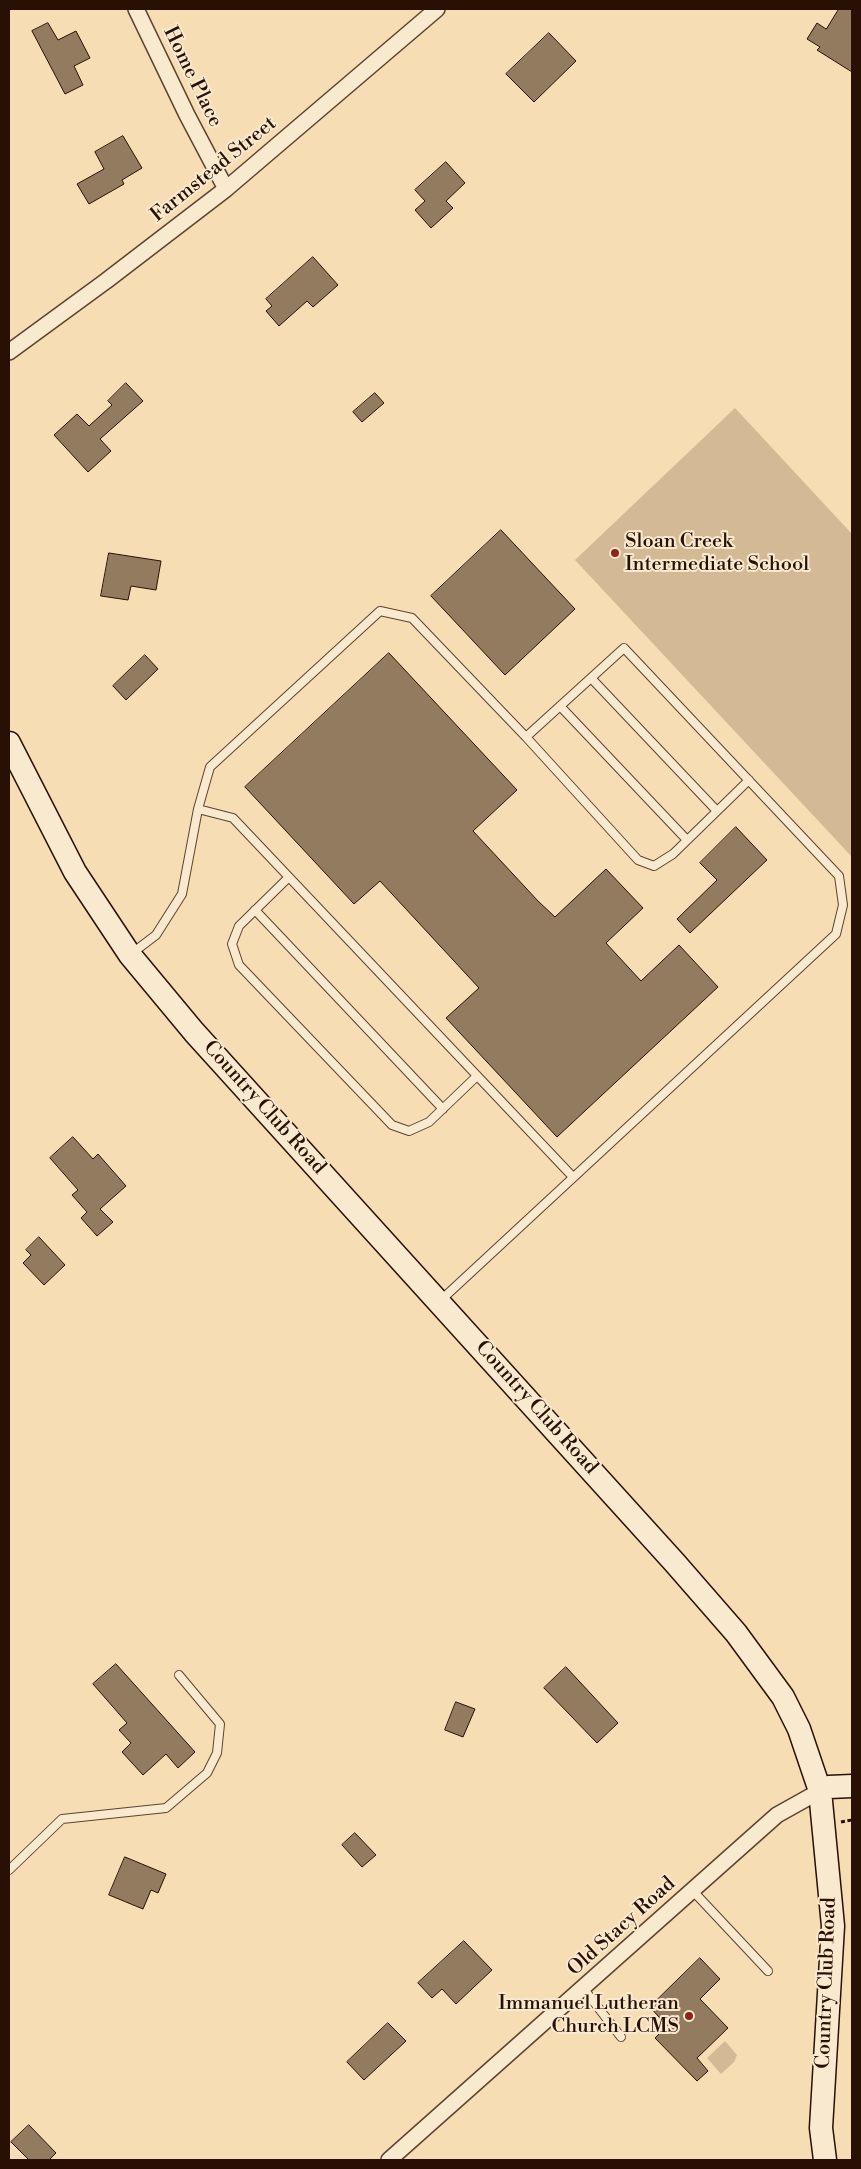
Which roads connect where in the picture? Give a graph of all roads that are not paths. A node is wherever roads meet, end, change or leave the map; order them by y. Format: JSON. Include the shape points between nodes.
{"nodes":[{"id":1,"x":136,"y":9,"type":"edge"},
{"id":2,"x":437,"y":9,"type":"edge"},
{"id":3,"x":226,"y":189,"type":"junction"},
{"id":4,"x":9,"y":352,"type":"edge"},
{"id":5,"x":591,"y":678,"type":"junction"},
{"id":6,"x":560,"y":706,"type":"junction"},
{"id":7,"x":526,"y":737,"type":"junction"},
{"id":8,"x":9,"y":743,"type":"edge"},
{"id":9,"x":749,"y":780,"type":"junction"},
{"id":10,"x":198,"y":809,"type":"junction"},
{"id":11,"x":718,"y":811,"type":"junction"},
{"id":12,"x":687,"y":840,"type":"junction"},
{"id":13,"x":289,"y":878,"type":"junction"},
{"id":14,"x":255,"y":910,"type":"junction"},
{"id":15,"x":130,"y":956,"type":"junction"},
{"id":16,"x":477,"y":1076,"type":"junction"},
{"id":17,"x":442,"y":1109,"type":"junction"},
{"id":18,"x":573,"y":1178,"type":"junction"},
{"id":19,"x":440,"y":1301,"type":"junction"},
{"id":20,"x":179,"y":1675,"type":"dead end"},
{"id":21,"x":852,"y":1786,"type":"edge"},
{"id":22,"x":820,"y":1791,"type":"junction"},
{"id":23,"x":9,"y":1870,"type":"edge"},
{"id":24,"x":692,"y":1890,"type":"junction"},
{"id":25,"x":768,"y":1971,"type":"dead end"},
{"id":26,"x":583,"y":1988,"type":"junction"},
{"id":27,"x":621,"y":2037,"type":"dead end"},
{"id":28,"x":388,"y":2160,"type":"edge"},
{"id":29,"x":825,"y":2160,"type":"edge"}],
"edges":[{"from":1,"to":3,"type":"street","name":"Home Place"},
{"from":2,"to":3,"type":"street","name":"Farmstead Street"},
{"from":3,"to":4,"type":"street","name":"Farmstead Street"},
{"from":5,"to":6,"type":"lane"},
{"from":5,"to":9,"type":"lane","via":[[624,648]]},
{"from":5,"to":11,"type":"lane"},
{"from":6,"to":7,"type":"lane"},
{"from":6,"to":12,"type":"lane"},
{"from":7,"to":10,"type":"lane","via":[[412,618],[380,611],[210,767]]},
{"from":7,"to":12,"type":"lane","via":[[638,860],[654,866]]},
{"from":8,"to":15,"type":"main road","name":"Country Club Road","via":[[75,872]]},
{"from":9,"to":11,"type":"lane"},
{"from":9,"to":18,"type":"lane","via":[[839,876],[843,905],[836,934]]},
{"from":10,"to":13,"type":"lane","via":[[232,818]]},
{"from":10,"to":15,"type":"lane","via":[[182,894],[156,935]]},
{"from":11,"to":12,"type":"lane"},
{"from":13,"to":14,"type":"lane"},
{"from":13,"to":16,"type":"lane"},
{"from":14,"to":17,"type":"lane"},
{"from":14,"to":17,"type":"lane","via":[[238,926],[232,944],[239,965],[392,1125],[409,1131],[429,1122]]},
{"from":15,"to":19,"type":"main road","name":"Country Club Road","via":[[201,1039]]},
{"from":16,"to":17,"type":"lane"},
{"from":16,"to":18,"type":"lane"},
{"from":18,"to":19,"type":"lane"},
{"from":19,"to":22,"type":"main road","name":"Country Club Road","via":[[736,1633],[783,1697],[799,1729]]},
{"from":20,"to":23,"type":"lane","via":[[220,1724],[218,1753],[207,1773],[166,1808],[62,1819]]},
{"from":21,"to":22,"type":"main road","via":[[829,1787]]},
{"from":22,"to":24,"type":"street","name":"Old Stacy Road","via":[[776,1815]]},
{"from":22,"to":29,"type":"main road","name":"Country Club Road","via":[[833,1926],[821,2128]]},
{"from":24,"to":25,"type":"lane"},
{"from":24,"to":26,"type":"street","name":"Old Stacy Road"},
{"from":26,"to":27,"type":"lane"},
{"from":26,"to":28,"type":"street","name":"Old Stacy Road"}]}
